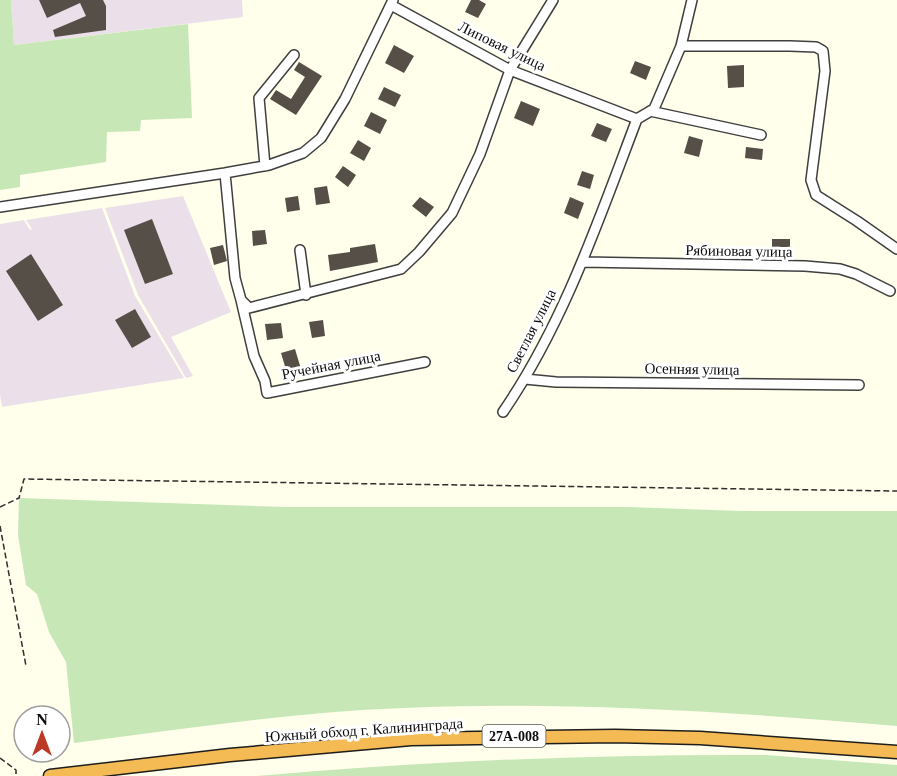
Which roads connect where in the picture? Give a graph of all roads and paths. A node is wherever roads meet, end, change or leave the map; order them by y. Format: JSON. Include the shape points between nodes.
{"nodes":[{"id":1,"x":553,"y":0,"type":"edge"},
{"id":2,"x":692,"y":0,"type":"edge"},
{"id":3,"x":392,"y":2,"type":"edge"},
{"id":4,"x":681,"y":46,"type":"junction"},
{"id":5,"x":294,"y":55,"type":"dead end"},
{"id":6,"x":510,"y":70,"type":"junction"},
{"id":7,"x":650,"y":111,"type":"junction"},
{"id":8,"x":637,"y":119,"type":"junction"},
{"id":9,"x":761,"y":135,"type":"dead end"},
{"id":10,"x":265,"y":166,"type":"junction"},
{"id":11,"x":225,"y":173,"type":"junction"},
{"id":12,"x":0,"y":207,"type":"edge"},
{"id":13,"x":897,"y":249,"type":"edge"},
{"id":14,"x":300,"y":250,"type":"dead end"},
{"id":15,"x":583,"y":262,"type":"junction"},
{"id":16,"x":890,"y":291,"type":"dead end"},
{"id":17,"x":306,"y":295,"type":"junction"},
{"id":18,"x":241,"y":300,"type":"junction"},
{"id":19,"x":425,"y":362,"type":"dead end"},
{"id":20,"x":525,"y":379,"type":"junction"},
{"id":21,"x":858,"y":385,"type":"dead end"},
{"id":22,"x":502,"y":412,"type":"dead end"},
{"id":23,"x":897,"y":491,"type":"edge"},
{"id":24,"x":0,"y":507,"type":"edge"},
{"id":25,"x":0,"y":526,"type":"edge"},
{"id":26,"x":26,"y":666,"type":"dead end"},
{"id":27,"x":897,"y":752,"type":"edge"},
{"id":28,"x":0,"y":758,"type":"edge"},
{"id":29,"x":16,"y":776,"type":"edge"},
{"id":30,"x":50,"y":776,"type":"edge"}],
"edges":[{"from":1,"to":6,"type":"street"},
{"from":2,"to":4,"type":"street"},
{"from":3,"to":6,"type":"street","name":"Липовая улица"},
{"from":3,"to":10,"type":"street","via":[[345,99],[321,138],[303,153]]},
{"from":4,"to":7,"type":"street"},
{"from":4,"to":13,"type":"street","via":[[790,46],[823,51],[825,71],[811,180],[816,195]]},
{"from":5,"to":10,"type":"street","via":[[259,98]]},
{"from":6,"to":8,"type":"street","name":"Липовая улица"},
{"from":6,"to":17,"type":"street","via":[[480,154],[452,213],[419,252],[401,269]]},
{"from":7,"to":8,"type":"street"},
{"from":7,"to":9,"type":"street"},
{"from":8,"to":15,"type":"street","name":"Светлая улица"},
{"from":10,"to":11,"type":"street"},
{"from":11,"to":12,"type":"street"},
{"from":11,"to":18,"type":"street","via":[[234,278]]},
{"from":14,"to":17,"type":"street"},
{"from":15,"to":16,"type":"street","name":"Рябиновая улица","via":[[840,269]]},
{"from":15,"to":20,"type":"street","name":"Светлая улица"},
{"from":17,"to":18,"type":"street","via":[[249,308]]},
{"from":18,"to":19,"type":"street","name":"Ручейная улица","via":[[267,393]]},
{"from":20,"to":21,"type":"street","name":"Осенняя улица"},
{"from":20,"to":22,"type":"street","name":"Светлая улица"},
{"from":23,"to":24,"type":"path","via":[[24,479],[19,498]]},
{"from":25,"to":26,"type":"path"},
{"from":27,"to":30,"type":"highway","name":"Южный обход г. Калининграда","number":"27А-008","via":[[657,737],[411,739]]},
{"from":28,"to":29,"type":"path","via":[[16,770]]}]}
